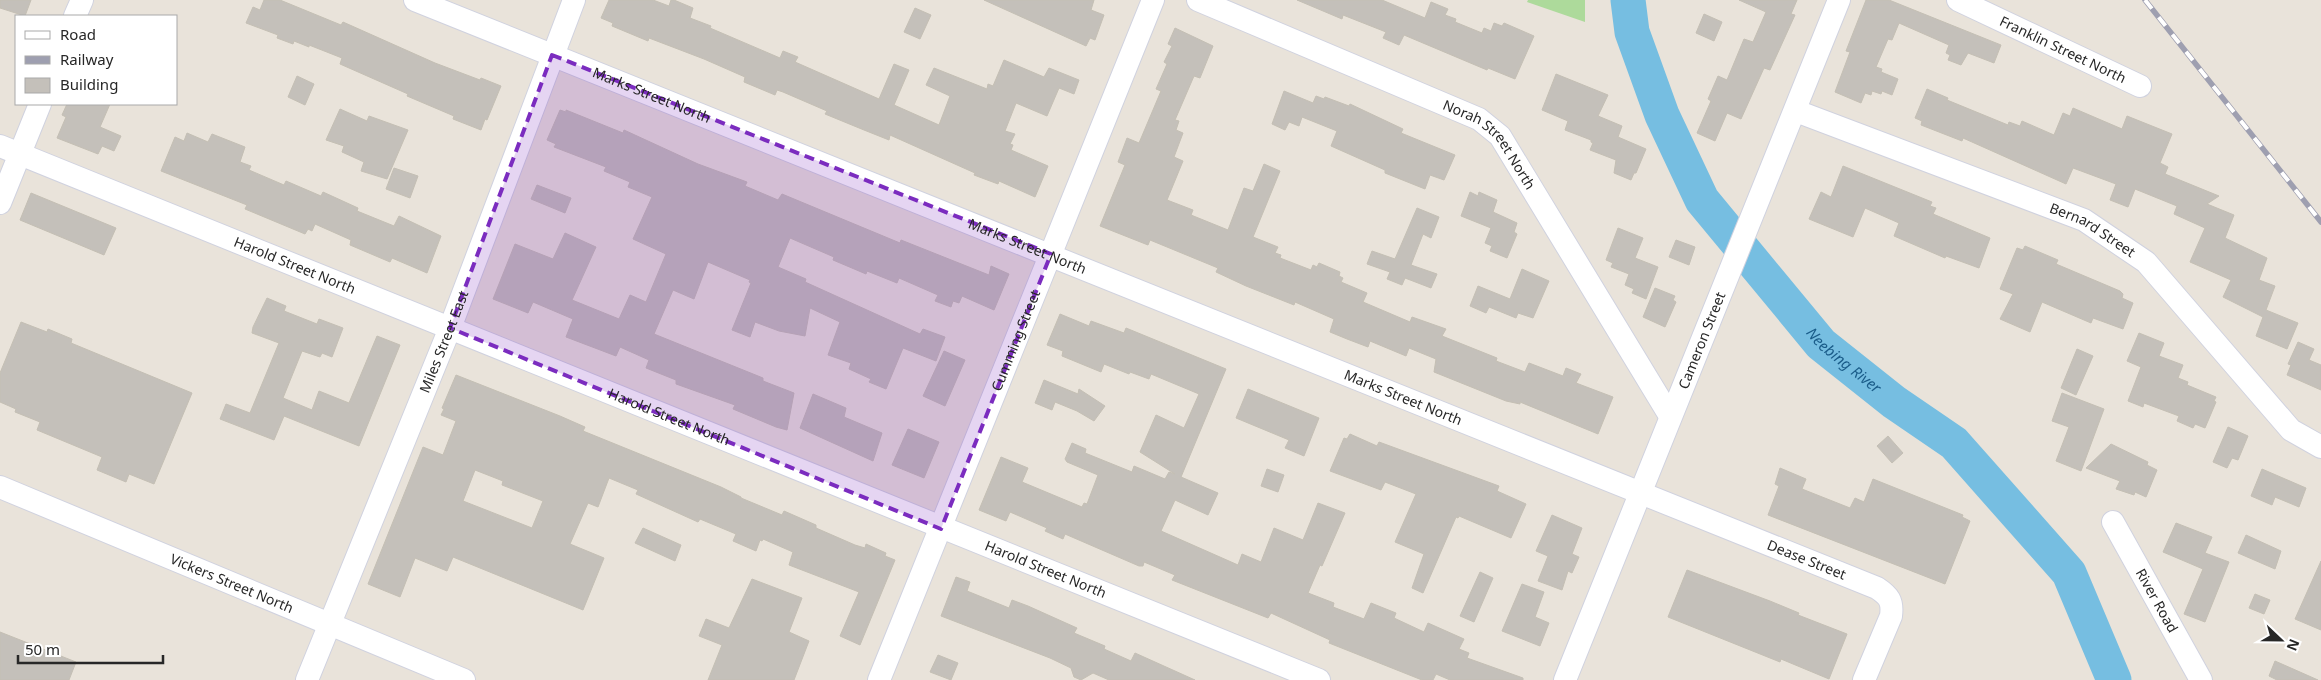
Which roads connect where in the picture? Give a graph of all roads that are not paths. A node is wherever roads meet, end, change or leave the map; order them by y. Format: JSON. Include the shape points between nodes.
{"nodes":[{"id":1,"x":82,"y":0,"type":"edge"},
{"id":2,"x":415,"y":0,"type":"edge"},
{"id":3,"x":574,"y":0,"type":"edge"},
{"id":4,"x":1154,"y":0,"type":"edge"},
{"id":5,"x":1198,"y":0,"type":"edge"},
{"id":6,"x":1839,"y":0,"type":"edge"},
{"id":7,"x":1958,"y":0,"type":"edge"},
{"id":8,"x":75,"y":15,"type":"edge"},
{"id":9,"x":552,"y":55,"type":"junction"},
{"id":10,"x":2140,"y":86,"type":"dead end"},
{"id":11,"x":39,"y":105,"type":"edge"},
{"id":12,"x":1796,"y":111,"type":"junction"},
{"id":13,"x":10,"y":150,"type":"edge"},
{"id":14,"x":0,"y":203,"type":"edge"},
{"id":15,"x":1051,"y":254,"type":"junction"},
{"id":16,"x":450,"y":328,"type":"junction"},
{"id":17,"x":1670,"y":416,"type":"junction"},
{"id":18,"x":2321,"y":447,"type":"edge"},
{"id":19,"x":0,"y":487,"type":"edge"},
{"id":20,"x":1640,"y":492,"type":"junction"},
{"id":21,"x":2113,"y":522,"type":"dead end"},
{"id":22,"x":941,"y":529,"type":"junction"},
{"id":23,"x":330,"y":624,"type":"junction"},
{"id":24,"x":307,"y":680,"type":"edge"},
{"id":25,"x":464,"y":680,"type":"edge"},
{"id":26,"x":879,"y":680,"type":"edge"},
{"id":27,"x":1319,"y":680,"type":"edge"},
{"id":28,"x":1565,"y":680,"type":"edge"},
{"id":29,"x":1864,"y":680,"type":"edge"},
{"id":30,"x":2201,"y":680,"type":"edge"}],
"edges":[{"from":1,"to":8,"type":"street"},
{"from":2,"to":9,"type":"street","name":"Marks Street North"},
{"from":3,"to":9,"type":"street","name":"Miles Street East"},
{"from":4,"to":15,"type":"street","name":"Cumming Street"},
{"from":5,"to":17,"type":"street","name":"Norah Street North","via":[[1479,119],[1500,136]]},
{"from":6,"to":12,"type":"street","name":"Cameron Street"},
{"from":7,"to":10,"type":"street","name":"Franklin Street North"},
{"from":9,"to":15,"type":"street","name":"Marks Street North"},
{"from":9,"to":16,"type":"street","name":"Miles Street East"},
{"from":11,"to":13,"type":"street"},
{"from":12,"to":17,"type":"street","name":"Cameron Street"},
{"from":12,"to":18,"type":"street","name":"Bernard Street","via":[[2084,220],[2106,234],[2146,262],[2292,430]]},
{"from":13,"to":14,"type":"street"},
{"from":13,"to":16,"type":"street","name":"Harold Street North"},
{"from":15,"to":20,"type":"street","name":"Marks Street North"},
{"from":15,"to":22,"type":"street","name":"Cumming Street"},
{"from":16,"to":22,"type":"street","name":"Harold Street North"},
{"from":16,"to":23,"type":"street","name":"Miles Street East"},
{"from":17,"to":20,"type":"street","name":"Cameron Street"},
{"from":19,"to":23,"type":"street","name":"Vickers Street North"},
{"from":20,"to":28,"type":"street","name":"Cameron Street"},
{"from":20,"to":29,"type":"street","name":"Dease Street","via":[[1877,588],[1889,596],[1891,616]]},
{"from":21,"to":30,"type":"street","name":"River Road"},
{"from":22,"to":26,"type":"street","name":"Cumming Street"},
{"from":22,"to":27,"type":"street","name":"Harold Street North"},
{"from":23,"to":24,"type":"street","name":"Miles Street East"},
{"from":23,"to":25,"type":"street","name":"Vickers Street North"}]}
